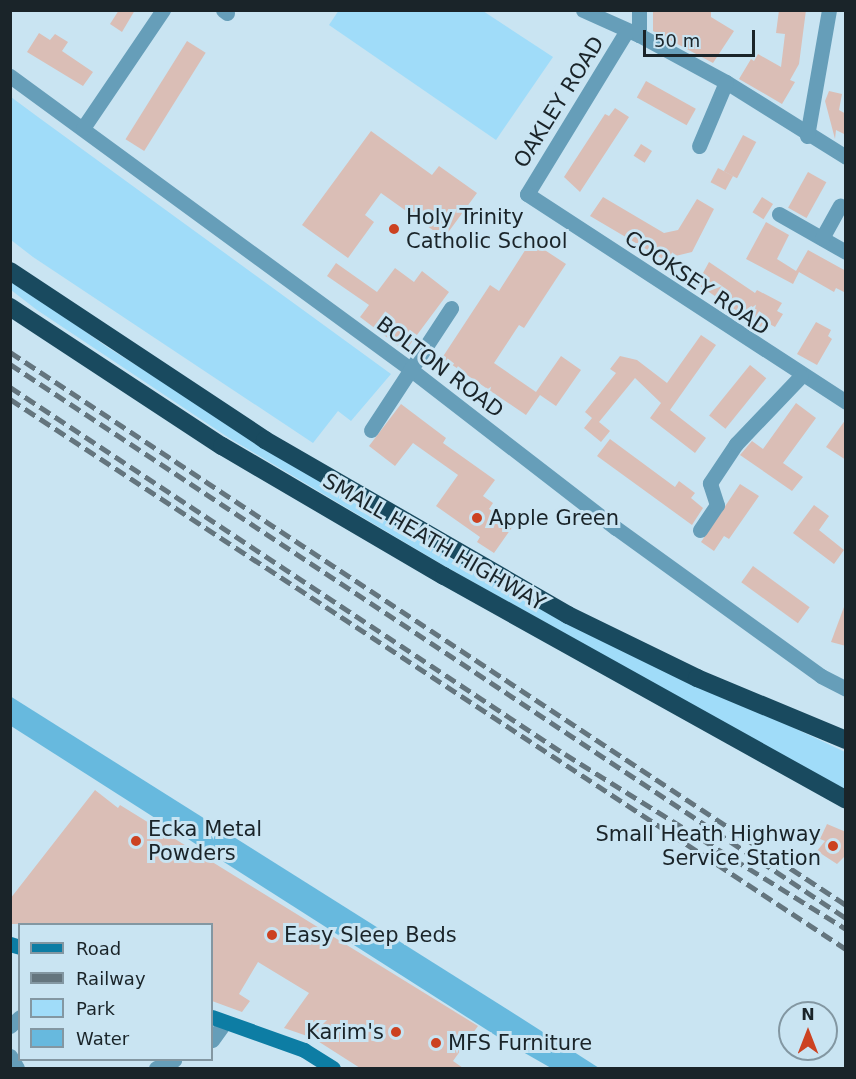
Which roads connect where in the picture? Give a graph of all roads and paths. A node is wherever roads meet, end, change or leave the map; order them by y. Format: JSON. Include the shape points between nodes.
{"nodes":[{"id":1,"x":163,"y":10,"type":"edge"},
{"id":2,"x":583,"y":10,"type":"edge"},
{"id":3,"x":639,"y":10,"type":"edge"},
{"id":4,"x":829,"y":10,"type":"edge"},
{"id":5,"x":633,"y":33,"type":"junction"},
{"id":6,"x":10,"y":76,"type":"edge"},
{"id":7,"x":726,"y":82,"type":"junction"},
{"id":8,"x":82,"y":128,"type":"junction"},
{"id":9,"x":807,"y":136,"type":"junction"},
{"id":10,"x":699,"y":146,"type":"dead end"},
{"id":11,"x":846,"y":157,"type":"edge"},
{"id":12,"x":527,"y":194,"type":"joint"},
{"id":13,"x":840,"y":206,"type":"dead end"},
{"id":14,"x":778,"y":214,"type":"dead end"},
{"id":15,"x":822,"y":238,"type":"junction"},
{"id":16,"x":846,"y":252,"type":"edge"},
{"id":17,"x":10,"y":271,"type":"edge"},
{"id":18,"x":10,"y":307,"type":"edge"},
{"id":19,"x":452,"y":308,"type":"dead end"},
{"id":20,"x":410,"y":369,"type":"junction"},
{"id":21,"x":801,"y":376,"type":"junction"},
{"id":22,"x":846,"y":402,"type":"edge"},
{"id":23,"x":371,"y":430,"type":"dead end"},
{"id":24,"x":700,"y":530,"type":"dead end"},
{"id":25,"x":846,"y":689,"type":"edge"},
{"id":26,"x":846,"y":740,"type":"edge"},
{"id":27,"x":846,"y":800,"type":"edge"},
{"id":28,"x":218,"y":1019,"type":"edge"},
{"id":29,"x":213,"y":1036,"type":"edge"},
{"id":30,"x":10,"y":1056,"type":"edge"},
{"id":31,"x":170,"y":1061,"type":"edge"},
{"id":32,"x":17,"y":1068,"type":"edge"},
{"id":33,"x":156,"y":1068,"type":"edge"},
{"id":34,"x":333,"y":1068,"type":"edge"}],
"edges":[{"from":1,"to":8,"type":"street"},
{"from":2,"to":5,"type":"street"},
{"from":3,"to":5,"type":"street"},
{"from":4,"to":9,"type":"street"},
{"from":5,"to":7,"type":"street"},
{"from":5,"to":12,"type":"street","name":"OAKLEY ROAD"},
{"from":6,"to":8,"type":"street","name":"BOLTON ROAD"},
{"from":7,"to":9,"type":"street"},
{"from":7,"to":10,"type":"street"},
{"from":8,"to":20,"type":"street","name":"BOLTON ROAD"},
{"from":9,"to":11,"type":"street"},
{"from":12,"to":21,"type":"street","name":"COOKSEY ROAD"},
{"from":13,"to":15,"type":"street"},
{"from":14,"to":15,"type":"street"},
{"from":15,"to":16,"type":"street"},
{"from":17,"to":26,"type":"highway","name":"SMALL HEATH HIGHWAY","via":[[275,446],[547,603],[697,678]]},
{"from":18,"to":27,"type":"highway","name":"SMALL HEATH HIGHWAY","via":[[222,446],[444,576]]},
{"from":19,"to":20,"type":"street"},
{"from":20,"to":23,"type":"street"},
{"from":20,"to":25,"type":"street","name":"BOLTON ROAD","via":[[626,535],[821,676]]},
{"from":21,"to":22,"type":"street","name":"COOKSEY ROAD"},
{"from":21,"to":24,"type":"street","via":[[757,419],[710,483],[717,505]]},
{"from":28,"to":29,"type":"street"},
{"from":28,"to":34,"type":"street","via":[[304,1050]]},
{"from":30,"to":32,"type":"street"},
{"from":31,"to":33,"type":"street"}]}
